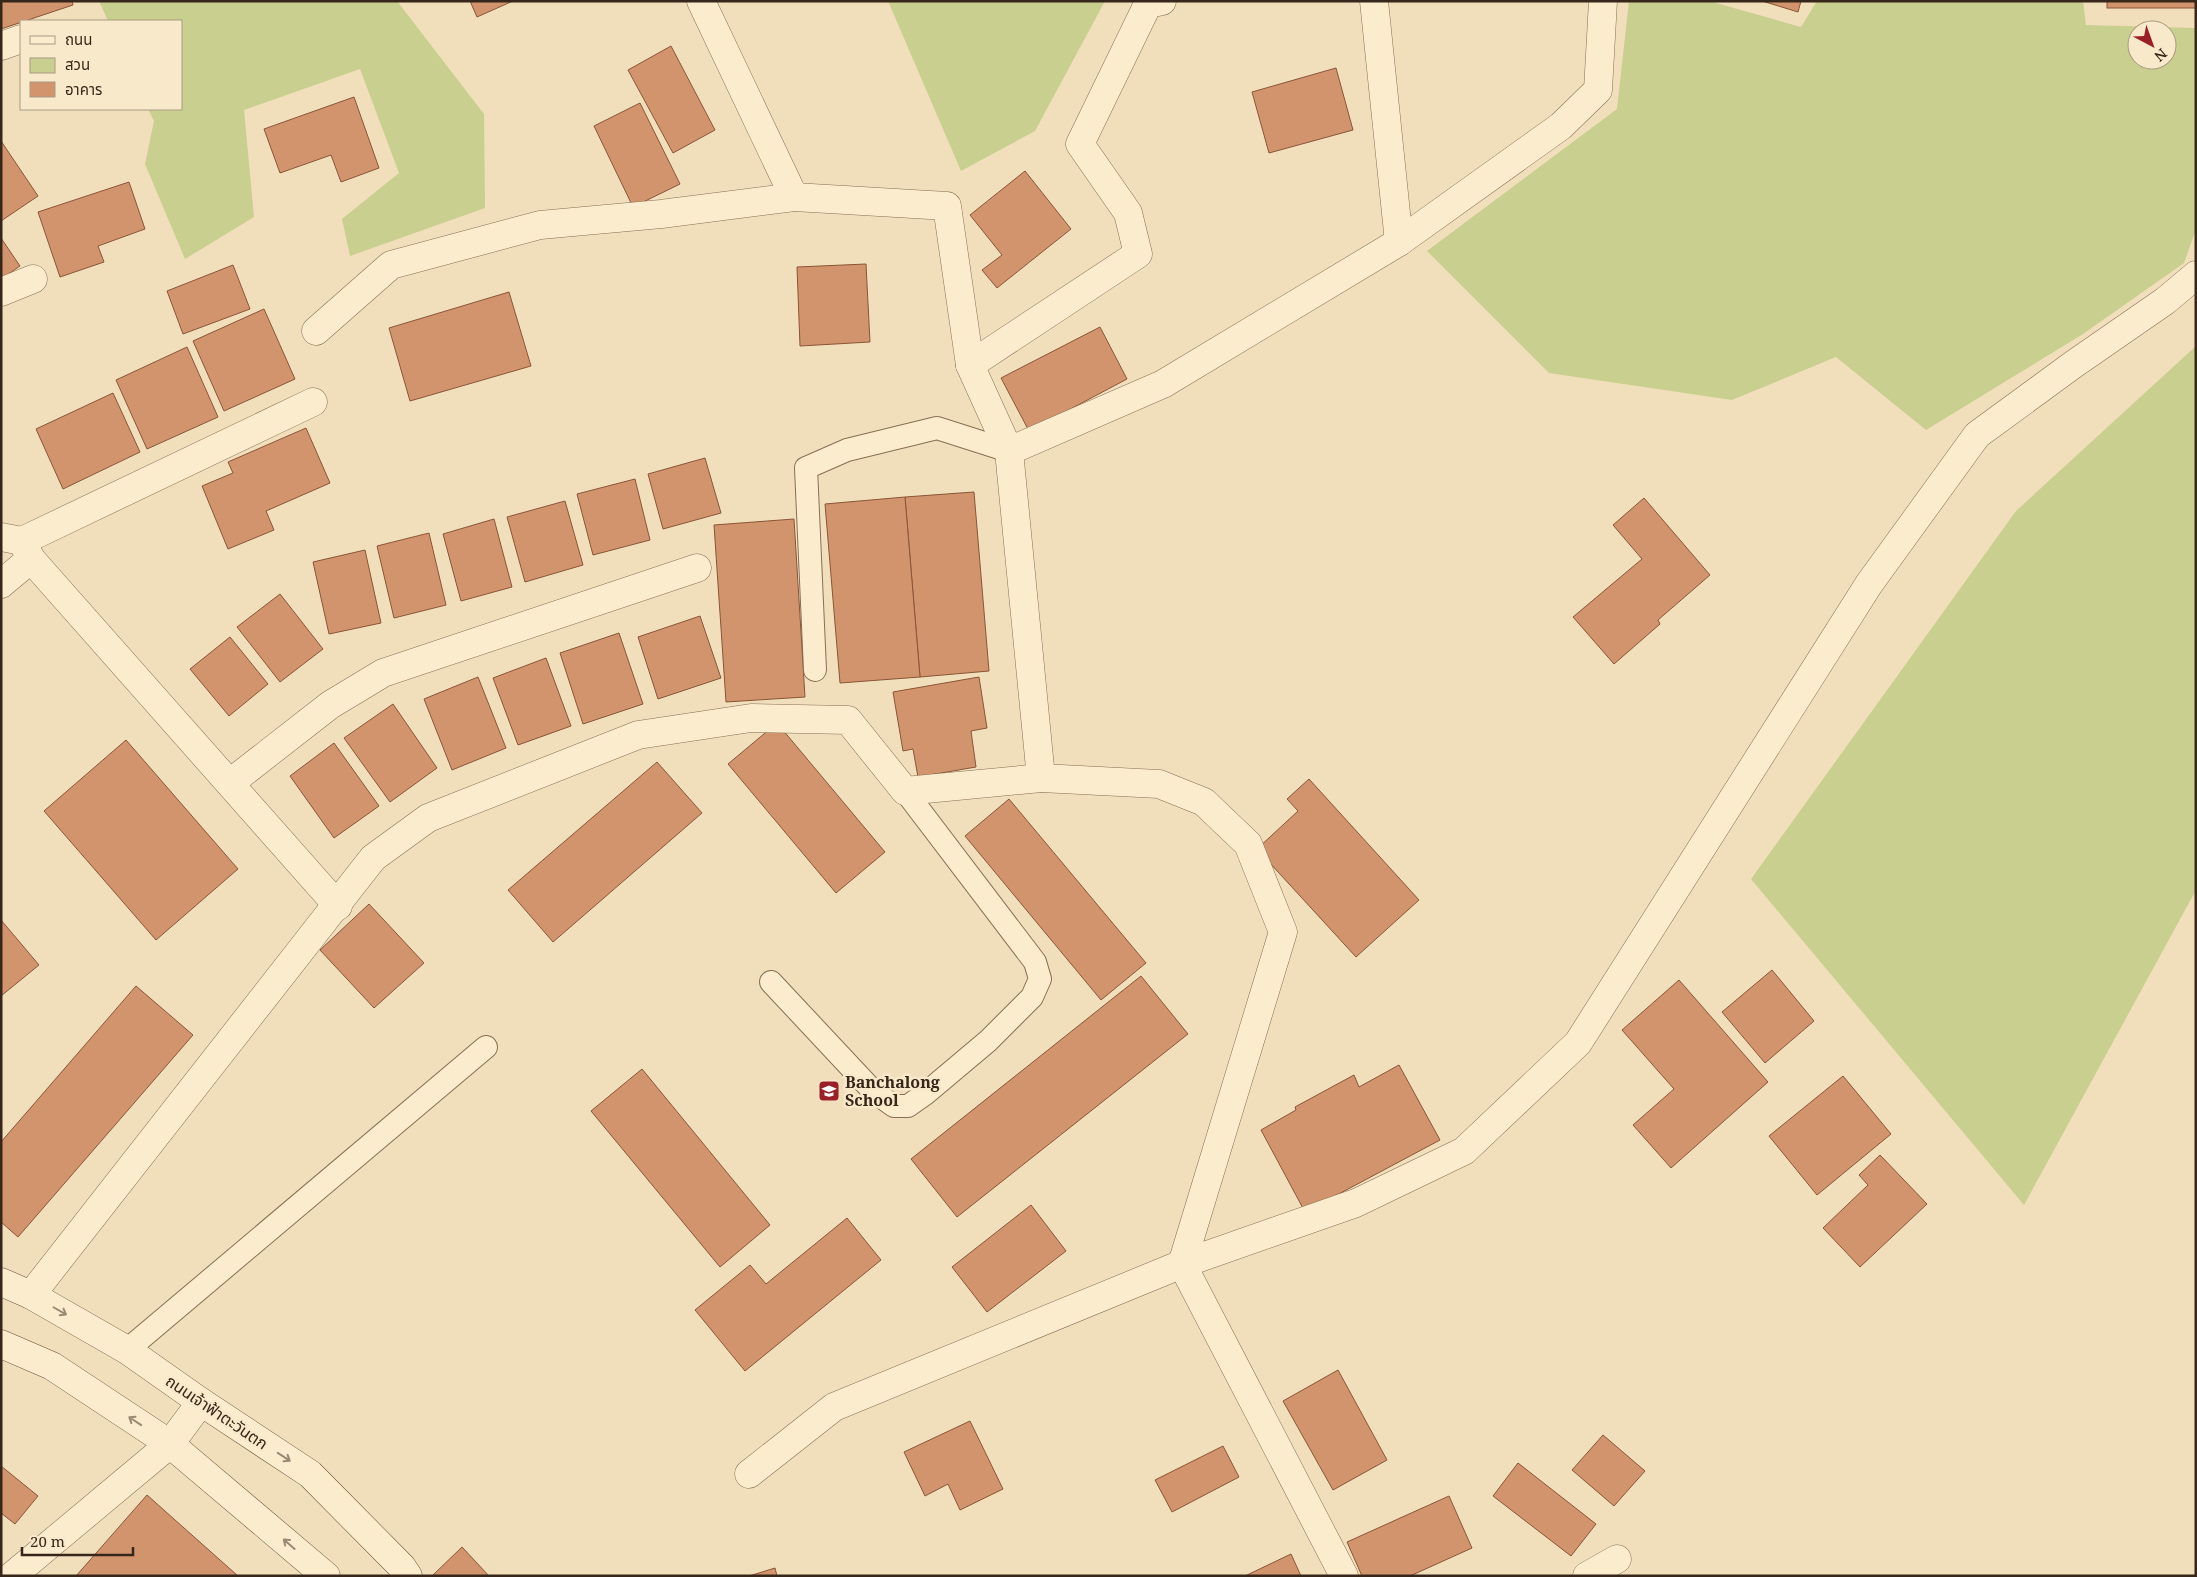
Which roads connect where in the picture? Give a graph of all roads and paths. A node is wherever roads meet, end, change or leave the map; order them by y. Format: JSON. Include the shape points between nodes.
{"nodes":[{"id":1,"x":701,"y":1,"type":"edge"},
{"id":2,"x":1162,"y":1,"type":"edge"},
{"id":3,"x":1374,"y":1,"type":"edge"},
{"id":4,"x":1603,"y":1,"type":"edge"},
{"id":5,"x":20,"y":39,"type":"edge"},
{"id":6,"x":1,"y":46,"type":"edge"},
{"id":7,"x":794,"y":197,"type":"junction"},
{"id":8,"x":1399,"y":242,"type":"junction"},
{"id":9,"x":2196,"y":275,"type":"edge"},
{"id":10,"x":33,"y":279,"type":"dead end"},
{"id":11,"x":1,"y":292,"type":"edge"},
{"id":12,"x":316,"y":332,"type":"dead end"},
{"id":13,"x":970,"y":365,"type":"junction"},
{"id":14,"x":314,"y":402,"type":"dead end"},
{"id":15,"x":1009,"y":451,"type":"junction"},
{"id":16,"x":18,"y":546,"type":"edge"},
{"id":17,"x":697,"y":568,"type":"dead end"},
{"id":18,"x":1,"y":584,"type":"edge"},
{"id":19,"x":814,"y":670,"type":"dead end"},
{"id":20,"x":1041,"y":778,"type":"junction"},
{"id":21,"x":230,"y":783,"type":"junction"},
{"id":22,"x":905,"y":791,"type":"junction"},
{"id":23,"x":338,"y":906,"type":"junction"},
{"id":24,"x":771,"y":982,"type":"dead end"},
{"id":25,"x":486,"y":1048,"type":"dead end"},
{"id":26,"x":1182,"y":1264,"type":"junction"},
{"id":27,"x":1,"y":1282,"type":"edge"},
{"id":28,"x":31,"y":1294,"type":"junction"},
{"id":29,"x":1,"y":1344,"type":"edge"},
{"id":30,"x":127,"y":1350,"type":"junction"},
{"id":31,"x":201,"y":1402,"type":"junction"},
{"id":32,"x":170,"y":1444,"type":"junction"},
{"id":33,"x":749,"y":1474,"type":"dead end"},
{"id":34,"x":1617,"y":1559,"type":"dead end"},
{"id":35,"x":12,"y":1576,"type":"edge"},
{"id":36,"x":326,"y":1576,"type":"edge"},
{"id":37,"x":408,"y":1576,"type":"edge"},
{"id":38,"x":1344,"y":1576,"type":"edge"},
{"id":39,"x":1586,"y":1576,"type":"edge"}],
"edges":[{"from":1,"to":7,"type":"street"},
{"from":2,"to":13,"type":"street","via":[[1148,4],[1080,144],[1128,213],[1138,254]]},
{"from":3,"to":8,"type":"street"},
{"from":4,"to":8,"type":"street","via":[[1598,90],[1561,126]]},
{"from":5,"to":6,"type":"street"},
{"from":7,"to":12,"type":"street","via":[[540,225],[391,265]]},
{"from":7,"to":13,"type":"street","via":[[947,206]]},
{"from":8,"to":15,"type":"street","via":[[1163,384]]},
{"from":9,"to":26,"type":"street","via":[[2166,301],[1977,435],[1869,584],[1578,1043],[1464,1151],[1356,1203]]},
{"from":10,"to":11,"type":"street"},
{"from":13,"to":15,"type":"street"},
{"from":14,"to":16,"type":"street"},
{"from":15,"to":19,"type":"lane","via":[[937,428],[847,450],[806,468]]},
{"from":15,"to":20,"type":"street"},
{"from":16,"to":18,"type":"street"},
{"from":16,"to":21,"type":"street"},
{"from":17,"to":21,"type":"street","via":[[383,673],[330,705]]},
{"from":20,"to":22,"type":"street"},
{"from":20,"to":26,"type":"street","via":[[1159,784],[1204,802],[1248,844],[1282,932]]},
{"from":21,"to":23,"type":"street"},
{"from":22,"to":23,"type":"street","via":[[848,720],[751,718],[638,735],[428,818],[374,858]]},
{"from":22,"to":24,"type":"lane","via":[[1035,962],[1040,979],[1032,997],[988,1041],[925,1094],[908,1106],[894,1106],[874,1091]]},
{"from":23,"to":28,"type":"street"},
{"from":25,"to":30,"type":"lane"},
{"from":26,"to":33,"type":"street","via":[[834,1407]]},
{"from":26,"to":38,"type":"street"},
{"from":27,"to":28,"type":"street","name":"ถนนเจ้าฟ้าตะวันตก"},
{"from":28,"to":30,"type":"street","name":"ถนนเจ้าฟ้าตะวันตก","one_way":true},
{"from":32,"to":29,"type":"street","one_way":true,"via":[[52,1366]]},
{"from":30,"to":31,"type":"street","name":"ถนนเจ้าฟ้าตะวันตก"},
{"from":31,"to":32,"type":"street"},
{"from":31,"to":37,"type":"street","name":"ถนนเจ้าฟ้าตะวันตก","one_way":true,"via":[[310,1474]]},
{"from":32,"to":35,"type":"street"},
{"from":36,"to":32,"type":"street","one_way":true},
{"from":34,"to":39,"type":"street"}]}
